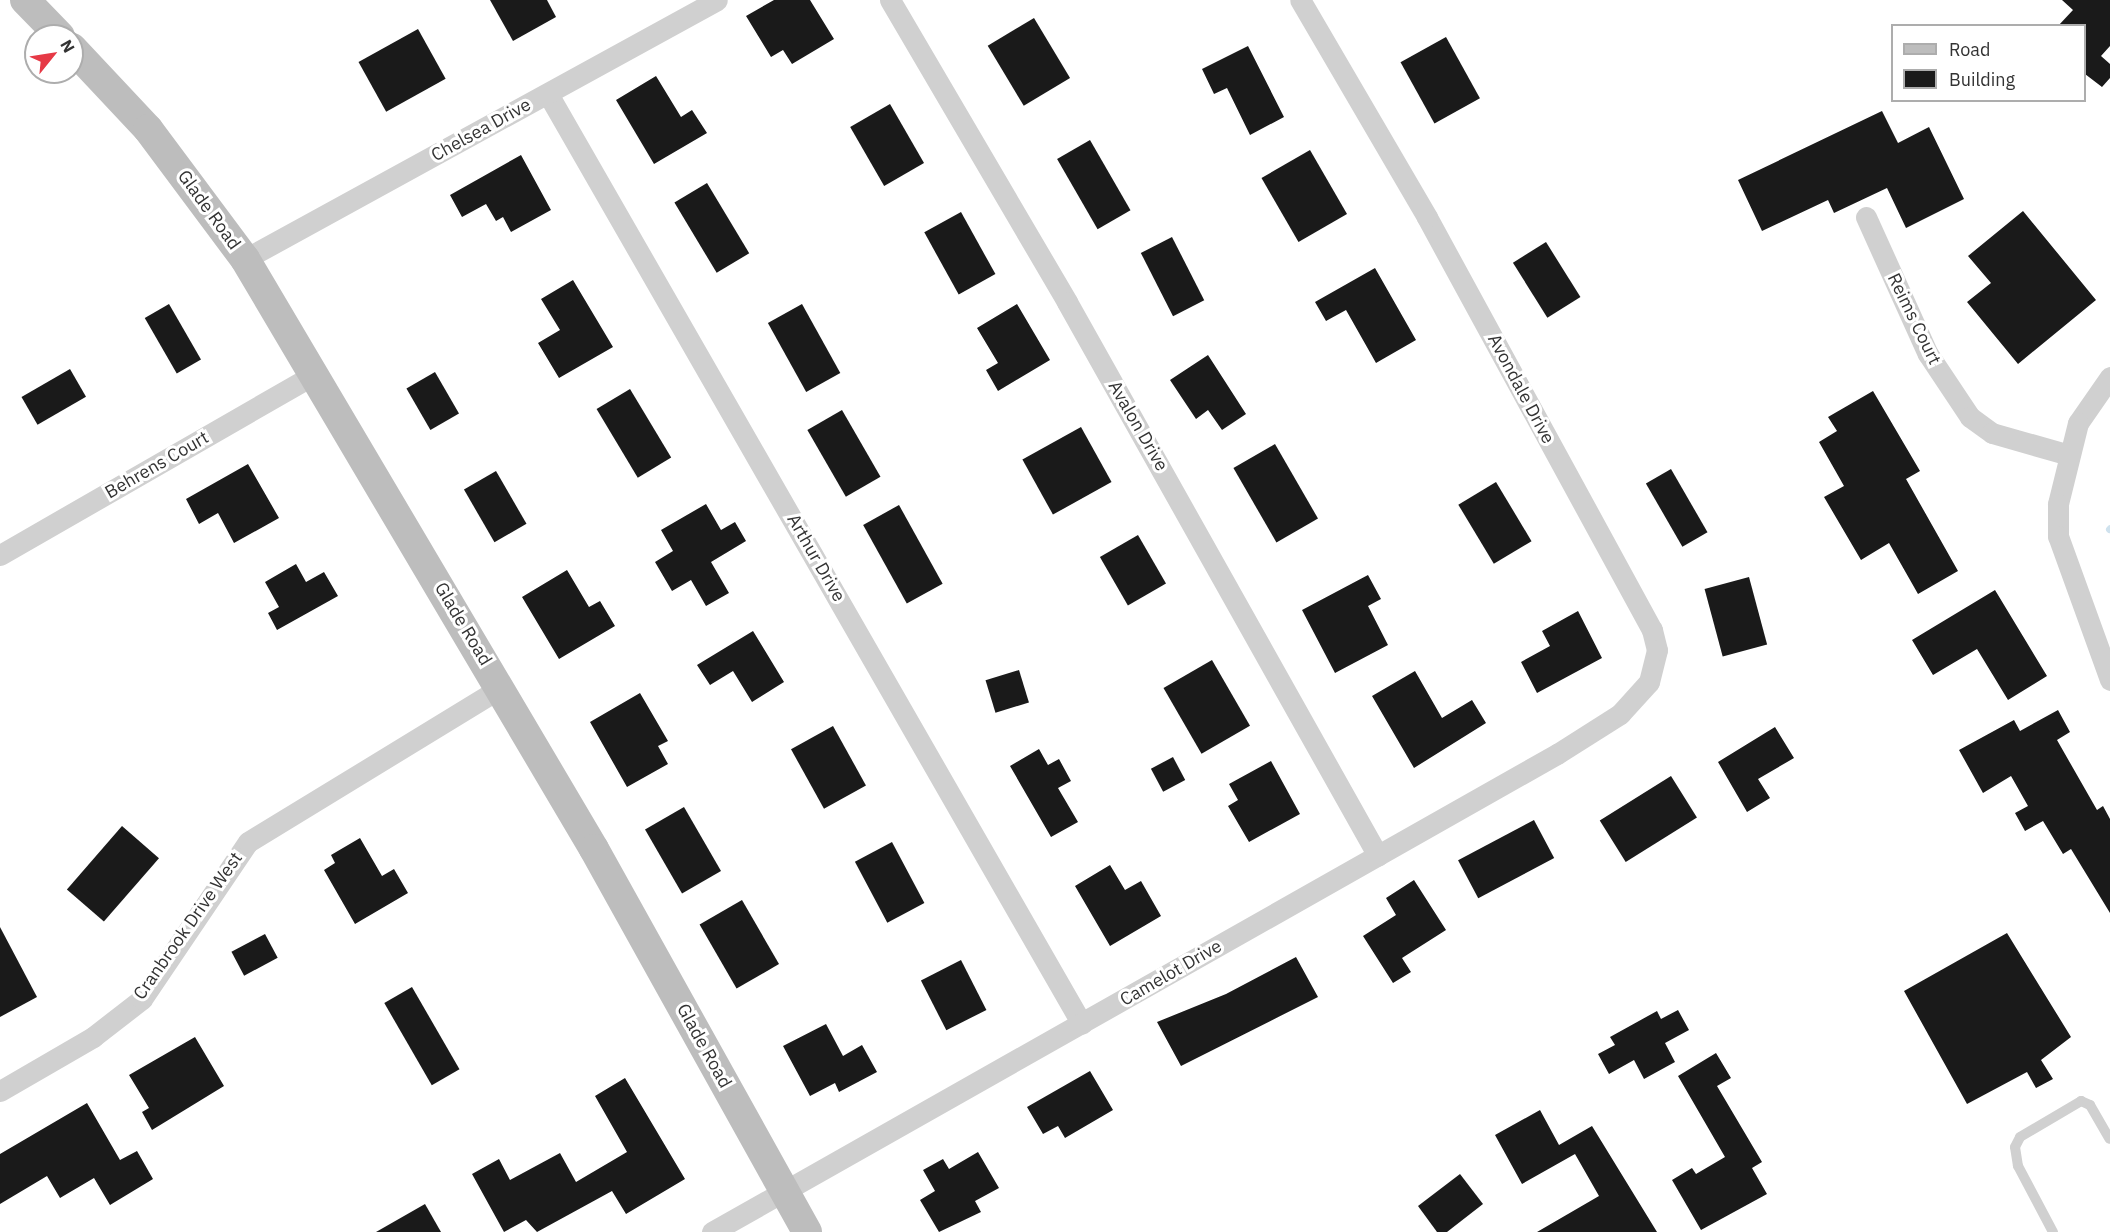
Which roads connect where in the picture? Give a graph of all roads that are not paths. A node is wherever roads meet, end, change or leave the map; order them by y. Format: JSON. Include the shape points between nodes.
{"nodes":[{"id":1,"x":25,"y":0,"type":"edge"},
{"id":2,"x":717,"y":0,"type":"edge"},
{"id":3,"x":890,"y":0,"type":"edge"},
{"id":4,"x":1300,"y":0,"type":"edge"},
{"id":5,"x":48,"y":24,"type":"edge"},
{"id":6,"x":84,"y":61,"type":"edge"},
{"id":7,"x":548,"y":94,"type":"junction"},
{"id":8,"x":1866,"y":217,"type":"dead end"},
{"id":9,"x":245,"y":259,"type":"junction"},
{"id":10,"x":315,"y":374,"type":"junction"},
{"id":11,"x":2110,"y":377,"type":"edge"},
{"id":12,"x":2069,"y":455,"type":"junction"},
{"id":13,"x":0,"y":555,"type":"edge"},
{"id":14,"x":2110,"y":680,"type":"edge"},
{"id":15,"x":500,"y":688,"type":"junction"},
{"id":16,"x":1557,"y":754,"type":"joint"},
{"id":17,"x":1378,"y":856,"type":"junction"},
{"id":18,"x":1082,"y":1024,"type":"junction"},
{"id":19,"x":0,"y":1091,"type":"edge"},
{"id":20,"x":2110,"y":1139,"type":"edge"},
{"id":21,"x":786,"y":1194,"type":"junction"},
{"id":22,"x":712,"y":1232,"type":"edge"},
{"id":23,"x":807,"y":1232,"type":"edge"},
{"id":24,"x":2053,"y":1232,"type":"edge"}],
"edges":[{"from":1,"to":5,"type":"main road"},
{"from":2,"to":7,"type":"street","name":"Chelsea Drive"},
{"from":3,"to":17,"type":"street","name":"Avalon Drive","via":[[1232,590]]},
{"from":4,"to":16,"type":"street","name":"Avondale Drive","via":[[1428,216],[1652,630],[1657,650],[1641,697]]},
{"from":6,"to":9,"type":"main road","name":"Glade Road","via":[[148,129]]},
{"from":7,"to":9,"type":"street","name":"Chelsea Drive"},
{"from":7,"to":18,"type":"street","name":"Arthur Drive"},
{"from":8,"to":12,"type":"street","name":"Reims Court","via":[[1928,354],[1970,417],[1992,433]]},
{"from":9,"to":10,"type":"main road","name":"Glade Road"},
{"from":10,"to":13,"type":"street","name":"Behrens Court"},
{"from":10,"to":15,"type":"main road","name":"Glade Road"},
{"from":11,"to":12,"type":"street","via":[[2079,423]]},
{"from":12,"to":14,"type":"street","via":[[2058,504],[2058,536]]},
{"from":15,"to":19,"type":"street","name":"Cranbrook Drive West","via":[[248,842],[142,999],[93,1037]]},
{"from":15,"to":21,"type":"main road","name":"Glade Road"},
{"from":16,"to":17,"type":"street","name":"Camelot Drive"},
{"from":17,"to":18,"type":"street","name":"Camelot Drive"},
{"from":18,"to":21,"type":"street","name":"Camelot Drive"},
{"from":20,"to":24,"type":"lane","via":[[2090,1105],[2081,1101],[2020,1137],[2018,1166]]},
{"from":21,"to":22,"type":"street","name":"Camelot Drive"},
{"from":21,"to":23,"type":"main road","name":"Glade Road"}]}
